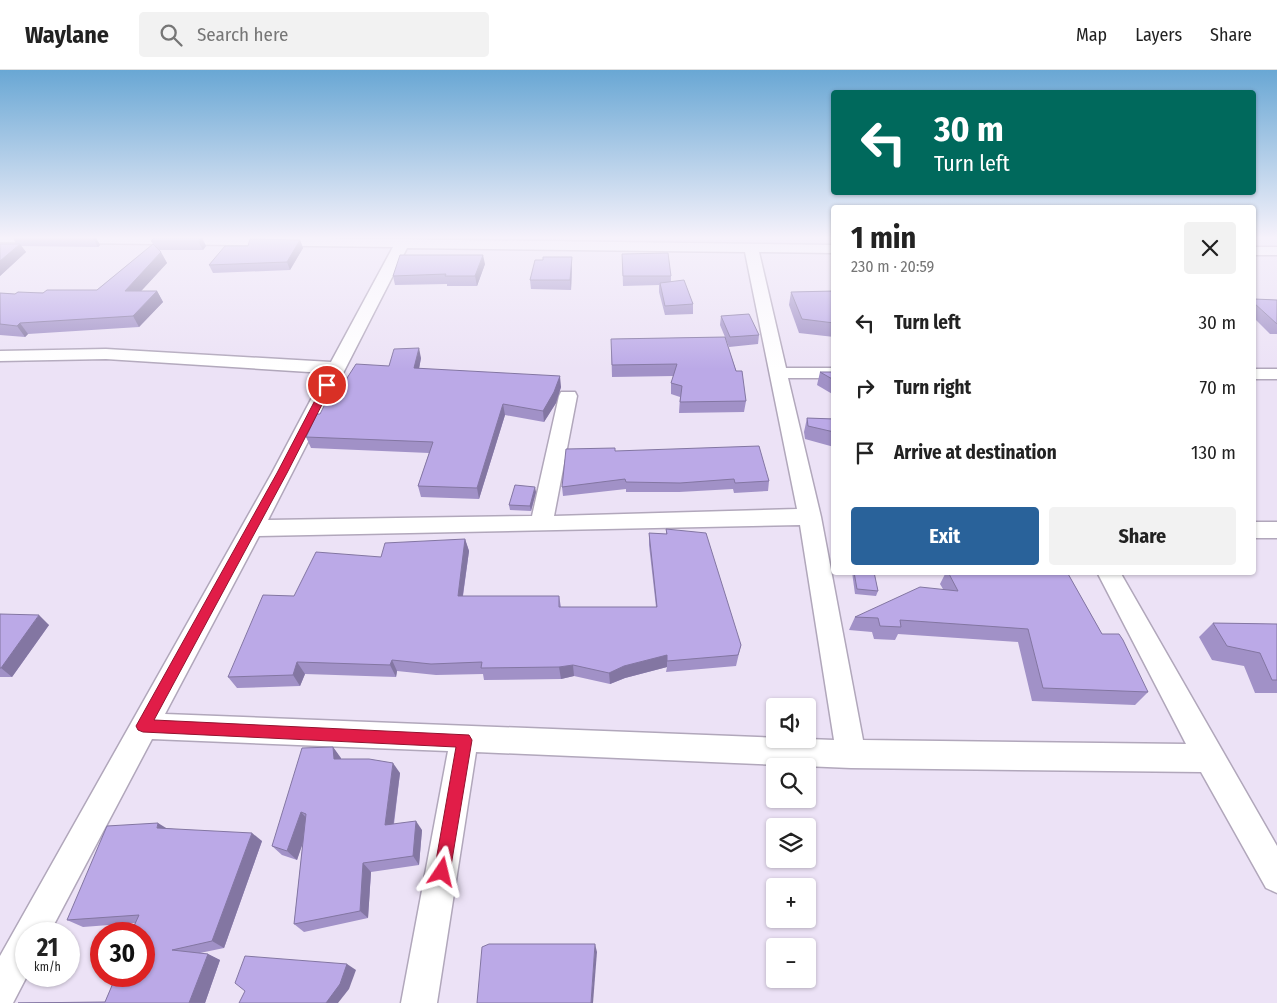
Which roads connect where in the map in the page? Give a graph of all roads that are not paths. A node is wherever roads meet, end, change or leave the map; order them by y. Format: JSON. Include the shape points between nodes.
{"nodes":[{"id":1,"x":382,"y":282,"type":"edge"},
{"id":2,"x":758,"y":282,"type":"edge"},
{"id":3,"x":0,"y":356,"type":"edge"},
{"id":4,"x":336,"y":368,"type":"junction"},
{"id":5,"x":779,"y":373,"type":"junction"},
{"id":6,"x":831,"y":373,"type":"edge"},
{"id":7,"x":1256,"y":374,"type":"edge"},
{"id":8,"x":1277,"y":374,"type":"edge"},
{"id":9,"x":568,"y":396,"type":"dead end"},
{"id":10,"x":810,"y":517,"type":"junction"},
{"id":11,"x":541,"y":524,"type":"junction"},
{"id":12,"x":252,"y":528,"type":"junction"},
{"id":13,"x":1256,"y":530,"type":"edge"},
{"id":14,"x":1277,"y":530,"type":"edge"},
{"id":15,"x":1110,"y":575,"type":"edge"},
{"id":16,"x":143,"y":726,"type":"junction"},
{"id":17,"x":464,"y":740,"type":"junction"},
{"id":18,"x":851,"y":754,"type":"junction"},
{"id":19,"x":1209,"y":758,"type":"junction"},
{"id":20,"x":1277,"y":878,"type":"edge"},
{"id":21,"x":37,"y":922,"type":"edge"},
{"id":22,"x":15,"y":964,"type":"edge"},
{"id":23,"x":0,"y":992,"type":"edge"},
{"id":24,"x":419,"y":1003,"type":"edge"}],
"edges":[{"from":1,"to":4,"type":"street"},
{"from":2,"to":5,"type":"street"},
{"from":3,"to":4,"type":"street","via":[[106,354]]},
{"from":4,"to":12,"type":"street"},
{"from":5,"to":6,"type":"street"},
{"from":5,"to":10,"type":"street"},
{"from":7,"to":8,"type":"street"},
{"from":9,"to":11,"type":"street"},
{"from":10,"to":11,"type":"street"},
{"from":10,"to":18,"type":"street"},
{"from":11,"to":12,"type":"street"},
{"from":12,"to":16,"type":"street"},
{"from":13,"to":14,"type":"street"},
{"from":15,"to":19,"type":"street"},
{"from":16,"to":17,"type":"street"},
{"from":16,"to":21,"type":"street"},
{"from":17,"to":18,"type":"street"},
{"from":17,"to":24,"type":"street"},
{"from":18,"to":19,"type":"street"},
{"from":19,"to":20,"type":"street"},
{"from":22,"to":23,"type":"street"}]}
